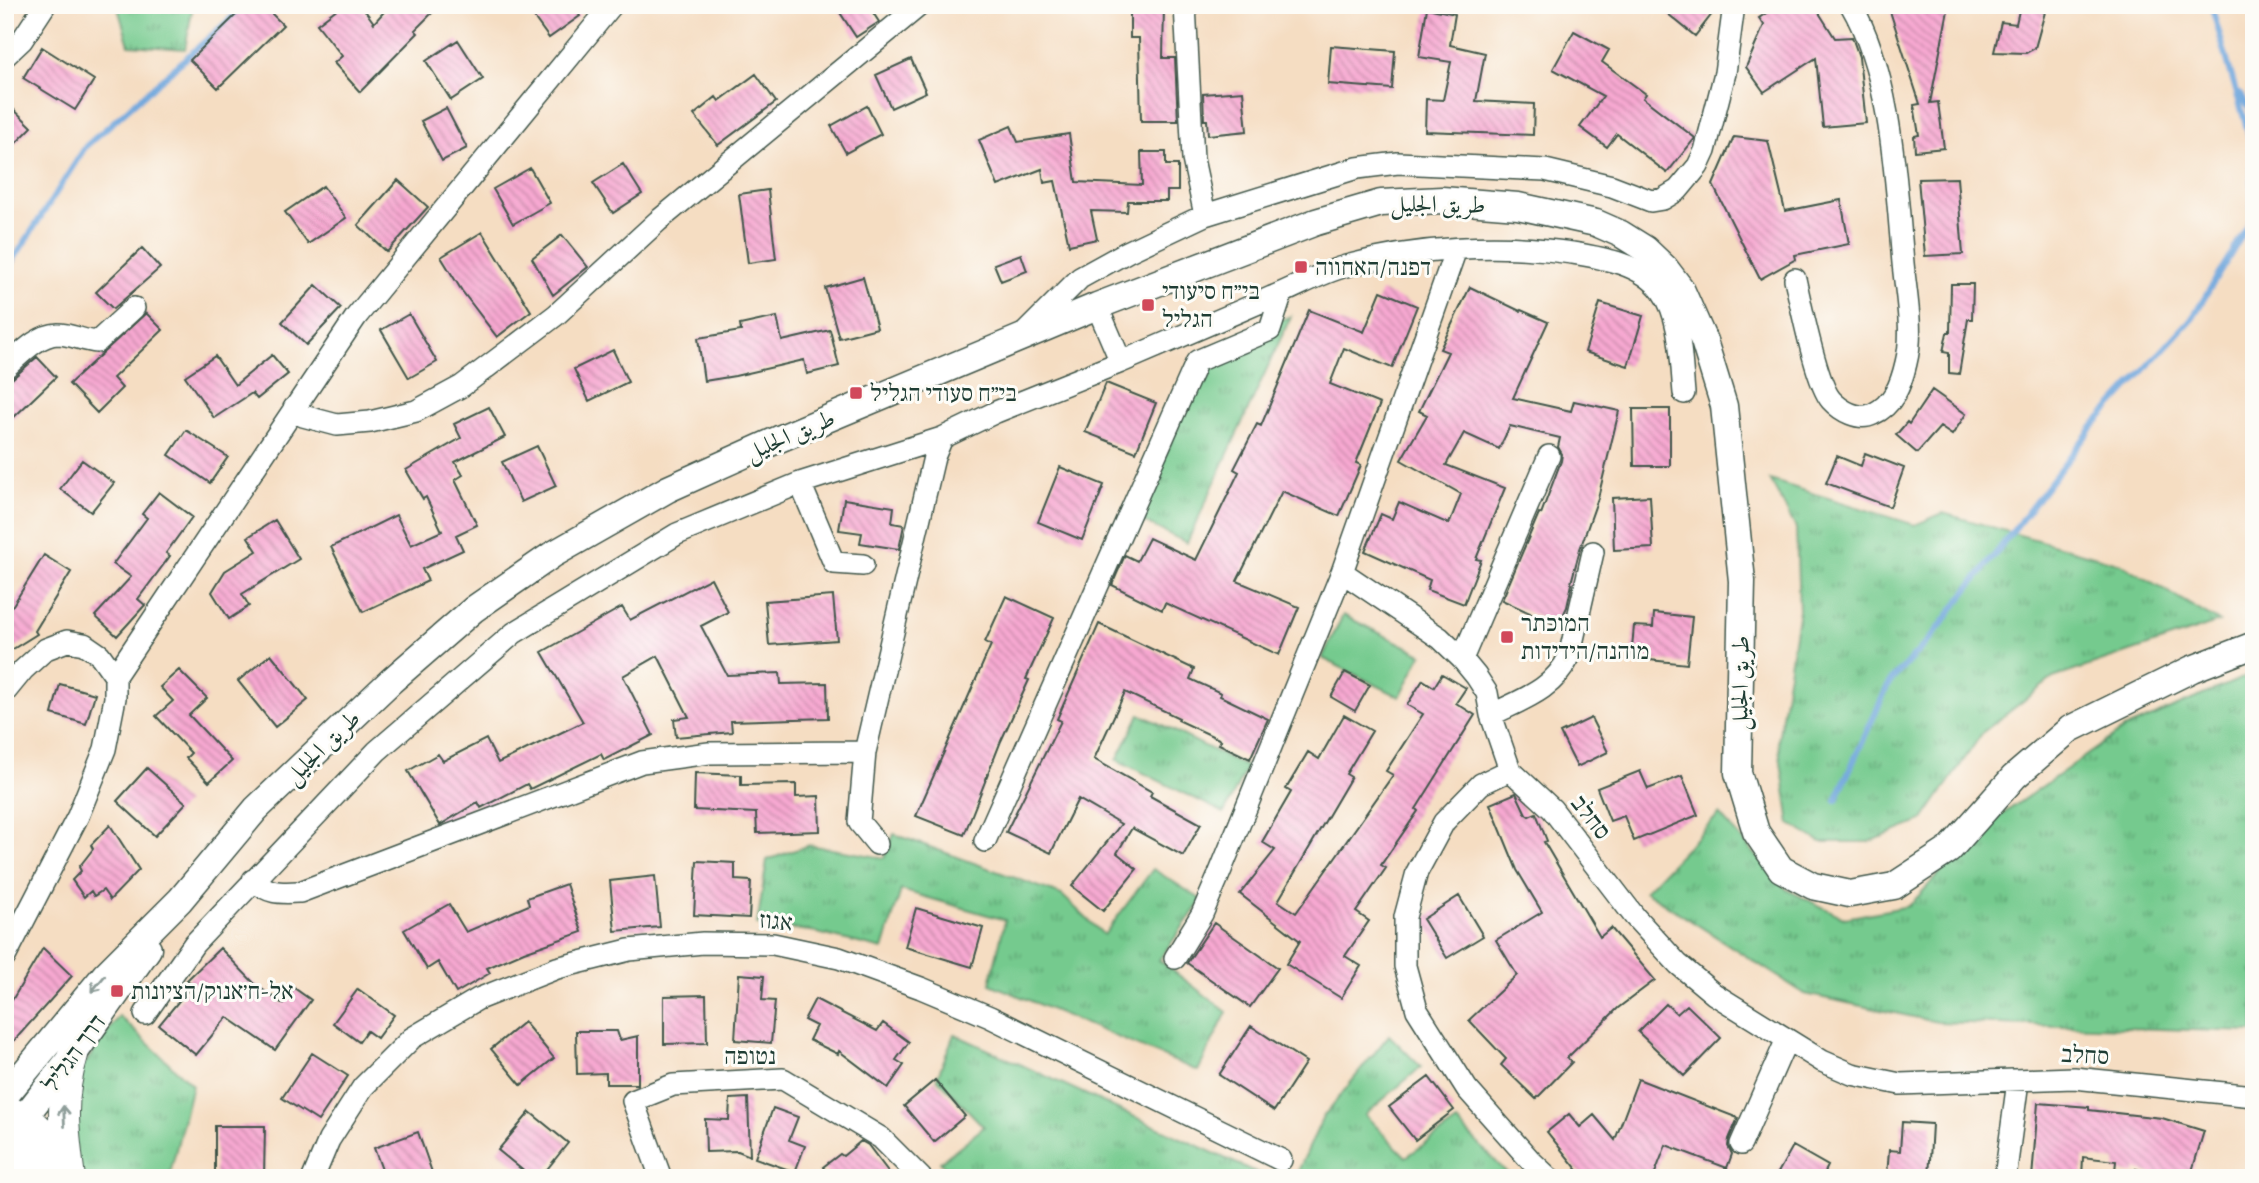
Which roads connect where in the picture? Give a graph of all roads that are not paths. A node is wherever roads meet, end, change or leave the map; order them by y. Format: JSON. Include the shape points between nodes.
{"nodes":[{"id":1,"x":45,"y":5,"type":"edge"},
{"id":2,"x":612,"y":5,"type":"edge"},
{"id":3,"x":920,"y":5,"type":"edge"},
{"id":4,"x":1185,"y":5,"type":"edge"},
{"id":5,"x":1734,"y":5,"type":"edge"},
{"id":6,"x":1851,"y":5,"type":"edge"},
{"id":7,"x":5,"y":56,"type":"edge"},
{"id":8,"x":1205,"y":215,"type":"junction"},
{"id":9,"x":1456,"y":249,"type":"junction"},
{"id":10,"x":1795,"y":279,"type":"dead end"},
{"id":11,"x":1282,"y":293,"type":"junction"},
{"id":12,"x":1097,"y":306,"type":"junction"},
{"id":13,"x":134,"y":307,"type":"dead end"},
{"id":14,"x":1020,"y":338,"type":"junction"},
{"id":15,"x":1121,"y":362,"type":"junction"},
{"id":16,"x":5,"y":368,"type":"edge"},
{"id":17,"x":1684,"y":393,"type":"dead end"},
{"id":18,"x":294,"y":408,"type":"junction"},
{"id":19,"x":942,"y":438,"type":"junction"},
{"id":20,"x":1549,"y":456,"type":"dead end"},
{"id":21,"x":800,"y":483,"type":"junction"},
{"id":22,"x":1592,"y":552,"type":"dead end"},
{"id":23,"x":863,"y":565,"type":"dead end"},
{"id":24,"x":1342,"y":572,"type":"junction"},
{"id":25,"x":2254,"y":645,"type":"edge"},
{"id":26,"x":1462,"y":659,"type":"junction"},
{"id":27,"x":115,"y":676,"type":"junction"},
{"id":28,"x":5,"y":692,"type":"edge"},
{"id":29,"x":1492,"y":715,"type":"junction"},
{"id":30,"x":865,"y":752,"type":"junction"},
{"id":31,"x":1510,"y":769,"type":"junction"},
{"id":32,"x":985,"y":841,"type":"dead end"},
{"id":33,"x":877,"y":844,"type":"dead end"},
{"id":34,"x":253,"y":880,"type":"junction"},
{"id":35,"x":180,"y":900,"type":"junction"},
{"id":36,"x":5,"y":957,"type":"edge"},
{"id":37,"x":1175,"y":958,"type":"dead end"},
{"id":38,"x":145,"y":1014,"type":"dead end"},
{"id":39,"x":1787,"y":1039,"type":"junction"},
{"id":40,"x":73,"y":1055,"type":"junction"},
{"id":41,"x":2018,"y":1080,"type":"junction"},
{"id":42,"x":5,"y":1096,"type":"edge"},
{"id":43,"x":2254,"y":1096,"type":"edge"},
{"id":44,"x":10,"y":1127,"type":"edge"},
{"id":45,"x":1741,"y":1144,"type":"dead end"},
{"id":46,"x":1281,"y":1160,"type":"dead end"},
{"id":47,"x":320,"y":1172,"type":"edge"},
{"id":48,"x":5,"y":1177,"type":"edge"},
{"id":49,"x":13,"y":1178,"type":"edge"},
{"id":50,"x":32,"y":1178,"type":"edge"},
{"id":51,"x":63,"y":1178,"type":"edge"},
{"id":52,"x":71,"y":1178,"type":"edge"},
{"id":53,"x":661,"y":1178,"type":"edge"},
{"id":54,"x":921,"y":1178,"type":"edge"},
{"id":55,"x":1549,"y":1178,"type":"edge"},
{"id":56,"x":2005,"y":1178,"type":"edge"}],
"edges":[{"from":1,"to":7,"type":"street","via":[[22,40]]},
{"from":2,"to":18,"type":"street","via":[[356,317]]},
{"from":3,"to":18,"type":"street","via":[[657,221],[556,315],[462,386],[416,411],[370,422],[337,425],[303,416]]},
{"from":4,"to":8,"type":"street","via":[[1193,159]]},
{"from":5,"to":8,"type":"street","via":[[1725,73],[1705,151],[1678,190],[1663,199],[1651,201],[1545,170],[1398,163],[1357,168]]},
{"from":6,"to":10,"type":"street","via":[[1873,55],[1887,116],[1909,328],[1907,361],[1886,408],[1868,417],[1849,414],[1830,399]]},
{"from":8,"to":14,"type":"street","via":[[1080,278]]},
{"from":9,"to":11,"type":"street","via":[[1346,266]]},
{"from":9,"to":17,"type":"street","via":[[1539,248],[1596,257],[1644,272],[1663,292],[1678,328]]},
{"from":9,"to":24,"type":"street"},
{"from":11,"to":15,"type":"street"},
{"from":11,"to":32,"type":"street","via":[[1270,330],[1197,360]]},
{"from":12,"to":14,"type":"main road","name":"طريق الجليل"},
{"from":12,"to":15,"type":"street"},
{"from":12,"to":25,"type":"main road","name":"طريق الجليل","via":[[1316,222],[1381,202],[1442,200],[1518,206],[1596,223],[1645,250],[1681,289],[1704,341],[1724,407],[1742,581],[1738,773],[1756,832],[1781,869],[1814,886],[1850,894],[1894,886],[1948,850],[2014,777],[2070,729],[2192,668]]},
{"from":13,"to":16,"type":"street","via":[[97,342],[59,334],[40,338]]},
{"from":14,"to":35,"type":"main road","name":"طريق الجليل","via":[[668,489],[552,555],[474,609],[391,681],[256,809]]},
{"from":15,"to":19,"type":"street"},
{"from":18,"to":27,"type":"street"},
{"from":19,"to":21,"type":"street"},
{"from":19,"to":30,"type":"street"},
{"from":20,"to":26,"type":"street"},
{"from":21,"to":23,"type":"street","via":[[834,562]]},
{"from":21,"to":34,"type":"street","via":[[677,534],[514,633],[377,751]]},
{"from":22,"to":29,"type":"street","via":[[1562,672],[1541,691]]},
{"from":24,"to":26,"type":"street","name":"סחלב","via":[[1440,638]]},
{"from":24,"to":37,"type":"street","via":[[1202,914]]},
{"from":26,"to":29,"type":"street","name":"סחלב","via":[[1487,693]]},
{"from":27,"to":28,"type":"street","via":[[100,655],[67,640],[46,649]]},
{"from":27,"to":36,"type":"street","via":[[105,749],[78,816]]},
{"from":29,"to":31,"type":"street","name":"סחלב"},
{"from":30,"to":33,"type":"street","via":[[859,822]]},
{"from":30,"to":34,"type":"street","via":[[709,753],[642,762],[300,892],[265,890]]},
{"from":31,"to":39,"type":"street","name":"סחלב","via":[[1552,809],[1635,917],[1678,964],[1714,994]]},
{"from":31,"to":55,"type":"street","via":[[1481,784],[1438,832],[1417,872],[1405,917],[1405,966],[1417,1010],[1467,1089]]},
{"from":34,"to":38,"type":"street","via":[[194,944]]},
{"from":35,"to":40,"type":"main road","name":"דרך הגליל"},
{"from":35,"to":42,"type":"main road","name":"דרך הגליל","one_way":true,"via":[[105,975]]},
{"from":39,"to":41,"type":"street","name":"סחלב","via":[[1832,1066],[1876,1080],[1900,1084]]},
{"from":39,"to":45,"type":"street"},
{"from":40,"to":44,"type":"main road","name":"דרך הגליל"},
{"from":52,"to":40,"type":"highway","one_way":true,"via":[[62,1111]]},
{"from":41,"to":43,"type":"street","name":"סחלב","via":[[2074,1078]]},
{"from":41,"to":56,"type":"street"},
{"from":44,"to":50,"type":"highway"},
{"from":44,"to":51,"type":"highway","via":[[46,1138]]},
{"from":46,"to":47,"type":"street","name":"אגוז","via":[[990,1017],[921,988],[839,958],[774,944],[703,943],[617,953],[557,968],[478,999],[412,1038],[363,1087],[329,1140]]},
{"from":48,"to":49,"type":"highway"},
{"from":53,"to":54,"type":"street","name":"נטופה","via":[[633,1101],[673,1085],[783,1079],[881,1138]]}]}
